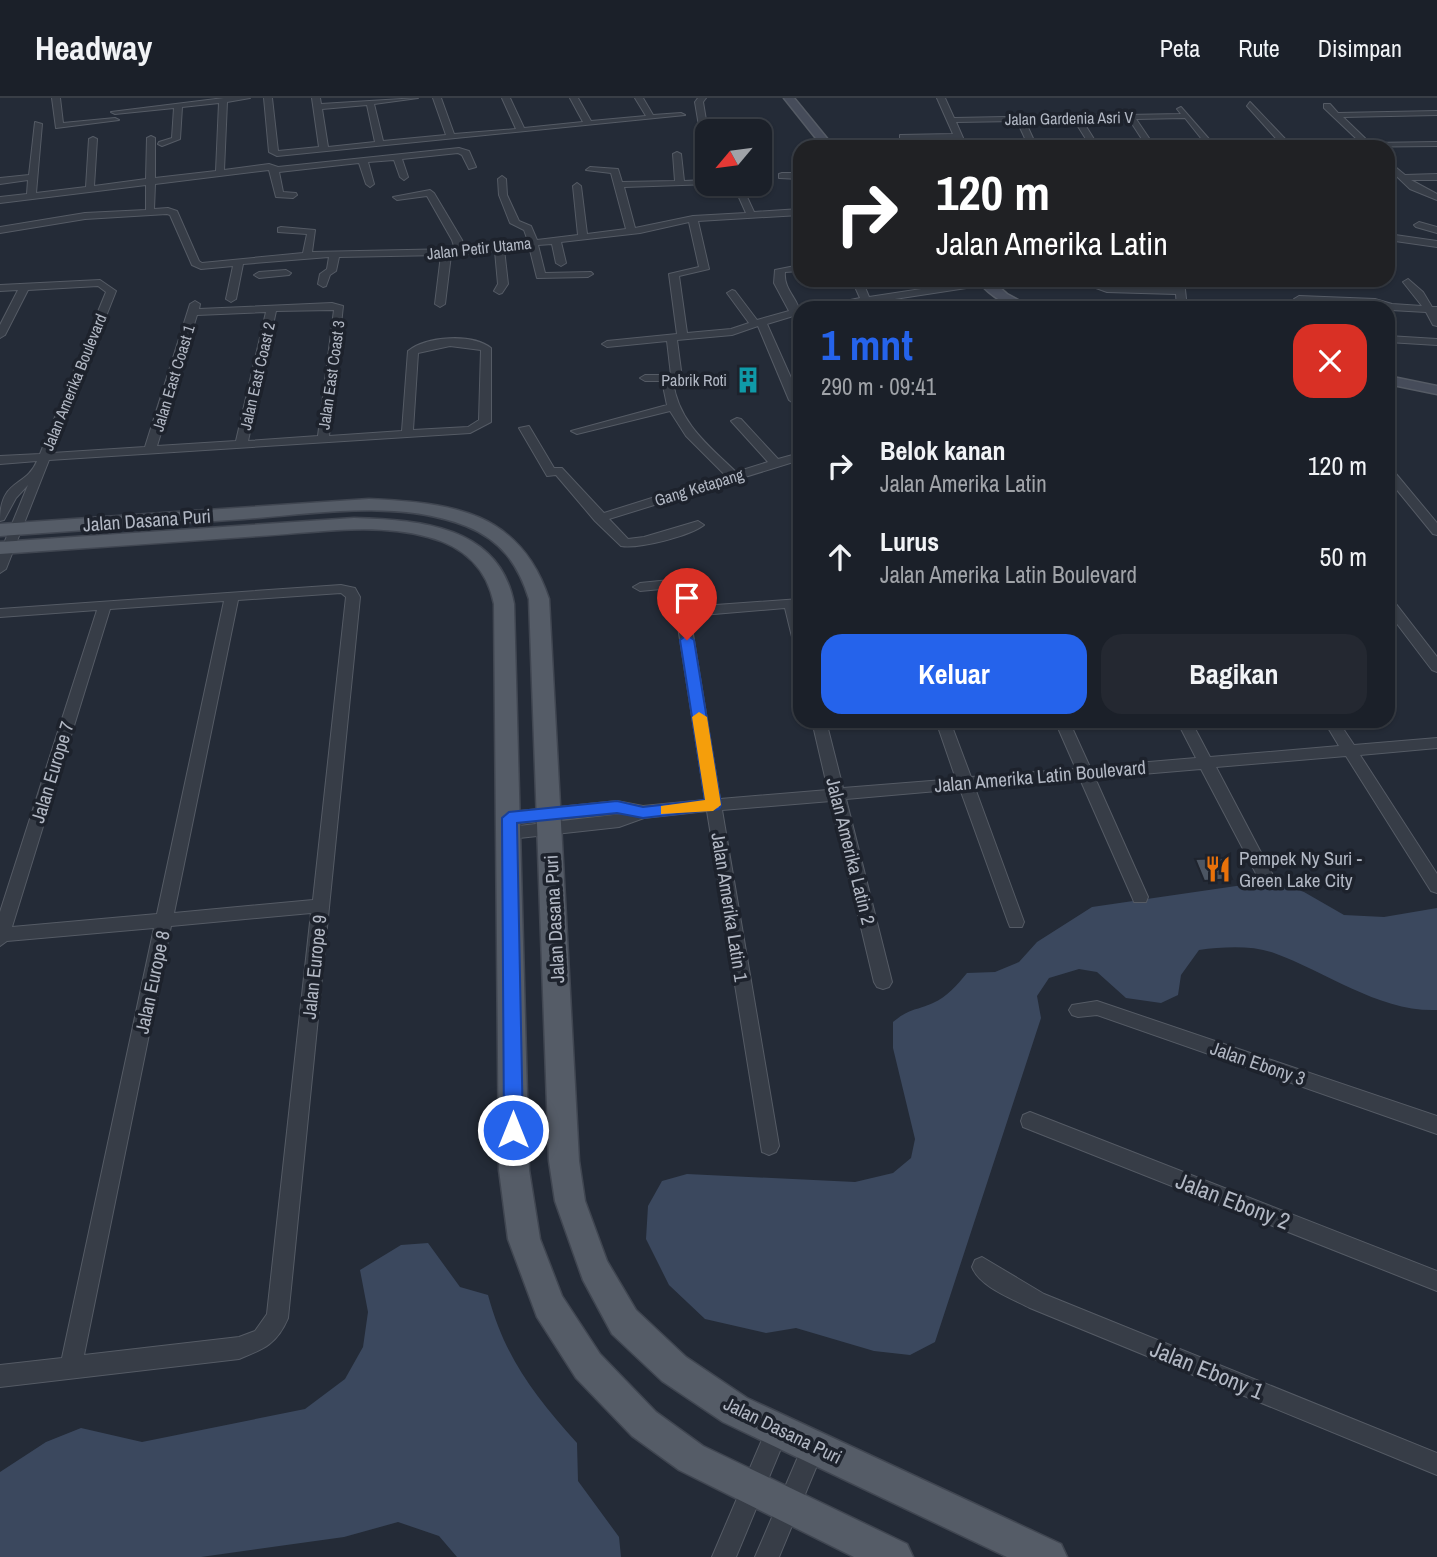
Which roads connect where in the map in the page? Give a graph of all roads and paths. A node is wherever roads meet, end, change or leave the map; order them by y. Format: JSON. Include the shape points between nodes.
{"nodes":[{"id":1,"x":56,"y":98,"type":"edge"},
{"id":2,"x":246,"y":98,"type":"edge"},
{"id":3,"x":268,"y":98,"type":"edge"},
{"id":4,"x":414,"y":98,"type":"edge"},
{"id":5,"x":437,"y":98,"type":"edge"},
{"id":6,"x":506,"y":98,"type":"edge"},
{"id":7,"x":574,"y":98,"type":"edge"},
{"id":8,"x":639,"y":98,"type":"edge"},
{"id":9,"x":702,"y":98,"type":"edge"},
{"id":10,"x":789,"y":98,"type":"edge"},
{"id":11,"x":941,"y":98,"type":"edge"},
{"id":12,"x":236,"y":99,"type":"edge"},
{"id":13,"x":1241,"y":99,"type":"edge"},
{"id":14,"x":223,"y":100,"type":"junction"},
{"id":15,"x":1250,"y":101,"type":"edge"},
{"id":16,"x":167,"y":102,"type":"edge"},
{"id":17,"x":370,"y":102,"type":"junction"},
{"id":18,"x":317,"y":103,"type":"edge"},
{"id":19,"x":178,"y":106,"type":"junction"},
{"id":20,"x":1327,"y":106,"type":"dead end"},
{"id":21,"x":1180,"y":107,"type":"dead end"},
{"id":22,"x":115,"y":112,"type":"junction"},
{"id":23,"x":1437,"y":113,"type":"edge"},
{"id":24,"x":681,"y":115,"type":"dead end"},
{"id":25,"x":1337,"y":115,"type":"junction"},
{"id":26,"x":1187,"y":116,"type":"junction"},
{"id":27,"x":1131,"y":117,"type":"junction"},
{"id":28,"x":651,"y":118,"type":"junction"},
{"id":29,"x":1077,"y":118,"type":"junction"},
{"id":30,"x":702,"y":119,"type":"edge"},
{"id":31,"x":1020,"y":119,"type":"junction"},
{"id":32,"x":950,"y":120,"type":"junction"},
{"id":33,"x":38,"y":124,"type":"dead end"},
{"id":34,"x":588,"y":124,"type":"junction"},
{"id":35,"x":116,"y":130,"type":"dead end"},
{"id":36,"x":521,"y":131,"type":"junction"},
{"id":37,"x":958,"y":136,"type":"junction"},
{"id":38,"x":151,"y":138,"type":"dead end"},
{"id":39,"x":451,"y":138,"type":"junction"},
{"id":40,"x":93,"y":139,"type":"dead end"},
{"id":41,"x":823,"y":140,"type":"edge"},
{"id":42,"x":904,"y":140,"type":"edge"},
{"id":43,"x":960,"y":140,"type":"edge"},
{"id":44,"x":1030,"y":140,"type":"edge"},
{"id":45,"x":1091,"y":140,"type":"edge"},
{"id":46,"x":1146,"y":140,"type":"edge"},
{"id":47,"x":1206,"y":140,"type":"edge"},
{"id":48,"x":1282,"y":140,"type":"edge"},
{"id":49,"x":1363,"y":140,"type":"edge"},
{"id":50,"x":162,"y":144,"type":"dead end"},
{"id":51,"x":379,"y":144,"type":"junction"},
{"id":52,"x":1437,"y":144,"type":"edge"},
{"id":53,"x":1395,"y":145,"type":"edge"},
{"id":54,"x":324,"y":150,"type":"junction"},
{"id":55,"x":677,"y":154,"type":"dead end"},
{"id":56,"x":397,"y":157,"type":"junction"},
{"id":57,"x":363,"y":161,"type":"junction"},
{"id":58,"x":472,"y":167,"type":"dead end"},
{"id":59,"x":275,"y":170,"type":"junction"},
{"id":60,"x":590,"y":170,"type":"dead end"},
{"id":61,"x":1395,"y":171,"type":"edge"},
{"id":62,"x":220,"y":172,"type":"junction"},
{"id":63,"x":782,"y":176,"type":"dead end"},
{"id":64,"x":793,"y":176,"type":"edge"},
{"id":65,"x":32,"y":177,"type":"junction"},
{"id":66,"x":404,"y":177,"type":"dead end"},
{"id":67,"x":1437,"y":177,"type":"edge"},
{"id":68,"x":502,"y":178,"type":"dead end"},
{"id":69,"x":1402,"y":178,"type":"junction"},
{"id":70,"x":150,"y":180,"type":"junction"},
{"id":71,"x":0,"y":181,"type":"edge"},
{"id":72,"x":680,"y":183,"type":"junction"},
{"id":73,"x":695,"y":183,"type":"edge"},
{"id":74,"x":370,"y":184,"type":"dead end"},
{"id":75,"x":619,"y":185,"type":"junction"},
{"id":76,"x":577,"y":186,"type":"dead end"},
{"id":77,"x":90,"y":187,"type":"junction"},
{"id":78,"x":31,"y":195,"type":"junction"},
{"id":79,"x":293,"y":195,"type":"dead end"},
{"id":80,"x":742,"y":196,"type":"edge"},
{"id":81,"x":397,"y":197,"type":"dead end"},
{"id":82,"x":1437,"y":197,"type":"edge"},
{"id":83,"x":0,"y":200,"type":"edge"},
{"id":84,"x":150,"y":211,"type":"junction"},
{"id":85,"x":793,"y":212,"type":"edge"},
{"id":86,"x":751,"y":215,"type":"junction"},
{"id":87,"x":694,"y":219,"type":"junction"},
{"id":88,"x":1419,"y":225,"type":"dead end"},
{"id":89,"x":0,"y":230,"type":"edge"},
{"id":90,"x":281,"y":230,"type":"dead end"},
{"id":91,"x":1437,"y":230,"type":"edge"},
{"id":92,"x":631,"y":231,"type":"junction"},
{"id":93,"x":583,"y":235,"type":"junction"},
{"id":94,"x":1395,"y":238,"type":"edge"},
{"id":95,"x":556,"y":239,"type":"junction"},
{"id":96,"x":534,"y":243,"type":"junction"},
{"id":97,"x":1437,"y":244,"type":"edge"},
{"id":98,"x":499,"y":248,"type":"junction"},
{"id":99,"x":460,"y":252,"type":"junction"},
{"id":100,"x":446,"y":253,"type":"junction"},
{"id":101,"x":335,"y":254,"type":"junction"},
{"id":102,"x":307,"y":255,"type":"junction"},
{"id":103,"x":292,"y":256,"type":"junction"},
{"id":104,"x":239,"y":261,"type":"junction"},
{"id":105,"x":561,"y":263,"type":"dead end"},
{"id":106,"x":793,"y":269,"type":"edge"},
{"id":107,"x":588,"y":274,"type":"dead end"},
{"id":108,"x":259,"y":275,"type":"dead end"},
{"id":109,"x":1408,"y":282,"type":"dead end"},
{"id":110,"x":323,"y":284,"type":"dead end"},
{"id":111,"x":24,"y":287,"type":"junction"},
{"id":112,"x":862,"y":287,"type":"edge"},
{"id":113,"x":954,"y":287,"type":"edge"},
{"id":114,"x":991,"y":287,"type":"edge"},
{"id":115,"x":1101,"y":287,"type":"edge"},
{"id":116,"x":1154,"y":287,"type":"edge"},
{"id":117,"x":0,"y":288,"type":"edge"},
{"id":118,"x":499,"y":291,"type":"dead end"},
{"id":119,"x":732,"y":293,"type":"dead end"},
{"id":120,"x":232,"y":299,"type":"dead end"},
{"id":121,"x":1299,"y":299,"type":"dead end"},
{"id":122,"x":873,"y":301,"type":"edge"},
{"id":123,"x":885,"y":301,"type":"edge"},
{"id":124,"x":1011,"y":301,"type":"edge"},
{"id":125,"x":1350,"y":301,"type":"edge"},
{"id":126,"x":440,"y":304,"type":"dead end"},
{"id":127,"x":793,"y":306,"type":"edge"},
{"id":128,"x":1395,"y":307,"type":"edge"},
{"id":129,"x":272,"y":308,"type":"junction"},
{"id":130,"x":1434,"y":310,"type":"edge"},
{"id":131,"x":793,"y":313,"type":"edge"},
{"id":132,"x":758,"y":323,"type":"junction"},
{"id":133,"x":1437,"y":323,"type":"edge"},
{"id":134,"x":0,"y":335,"type":"edge"},
{"id":135,"x":677,"y":339,"type":"junction"},
{"id":136,"x":1395,"y":339,"type":"edge"},
{"id":137,"x":1437,"y":342,"type":"edge"},
{"id":138,"x":607,"y":344,"type":"dead end"},
{"id":139,"x":645,"y":378,"type":"dead end"},
{"id":140,"x":667,"y":379,"type":"junction"},
{"id":141,"x":1395,"y":381,"type":"edge"},
{"id":142,"x":1437,"y":390,"type":"edge"},
{"id":143,"x":793,"y":398,"type":"edge"},
{"id":144,"x":672,"y":407,"type":"junction"},
{"id":145,"x":737,"y":421,"type":"dead end"},
{"id":146,"x":525,"y":428,"type":"dead end"},
{"id":147,"x":577,"y":431,"type":"dead end"},
{"id":148,"x":407,"y":434,"type":"junction"},
{"id":149,"x":323,"y":439,"type":"junction"},
{"id":150,"x":241,"y":445,"type":"junction"},
{"id":151,"x":150,"y":451,"type":"junction"},
{"id":152,"x":43,"y":457,"type":"junction"},
{"id":153,"x":793,"y":458,"type":"edge"},
{"id":154,"x":0,"y":460,"type":"edge"},
{"id":155,"x":775,"y":463,"type":"junction"},
{"id":156,"x":37,"y":472,"type":"junction"},
{"id":157,"x":734,"y":477,"type":"junction"},
{"id":158,"x":1395,"y":480,"type":"edge"},
{"id":159,"x":599,"y":518,"type":"junction"},
{"id":160,"x":698,"y":525,"type":"dead end"},
{"id":161,"x":1437,"y":531,"type":"edge"},
{"id":162,"x":4,"y":540,"type":"edge"},
{"id":163,"x":640,"y":587,"type":"dead end"},
{"id":164,"x":232,"y":596,"type":"junction"},
{"id":165,"x":793,"y":603,"type":"edge"},
{"id":166,"x":105,"y":605,"type":"junction"},
{"id":167,"x":682,"y":612,"type":"junction"},
{"id":168,"x":1395,"y":612,"type":"edge"},
{"id":169,"x":0,"y":613,"type":"edge"},
{"id":170,"x":1437,"y":667,"type":"edge"},
{"id":171,"x":821,"y":728,"type":"edge"},
{"id":172,"x":945,"y":728,"type":"edge"},
{"id":173,"x":1065,"y":728,"type":"edge"},
{"id":174,"x":1188,"y":728,"type":"edge"},
{"id":175,"x":1336,"y":728,"type":"edge"},
{"id":176,"x":1437,"y":743,"type":"edge"},
{"id":177,"x":1349,"y":749,"type":"junction"},
{"id":178,"x":1205,"y":762,"type":"junction"},
{"id":179,"x":1085,"y":773,"type":"junction"},
{"id":180,"x":965,"y":783,"type":"junction"},
{"id":181,"x":837,"y":794,"type":"junction"},
{"id":182,"x":713,"y":805,"type":"junction"},
{"id":183,"x":643,"y":812,"type":"joint"},
{"id":184,"x":550,"y":821,"type":"junction"},
{"id":185,"x":510,"y":825,"type":"junction"},
{"id":186,"x":1268,"y":881,"type":"dead end"},
{"id":187,"x":1437,"y":887,"type":"edge"},
{"id":188,"x":1140,"y":898,"type":"dead end"},
{"id":189,"x":321,"y":906,"type":"junction"},
{"id":190,"x":165,"y":920,"type":"junction"},
{"id":191,"x":1016,"y":922,"type":"dead end"},
{"id":192,"x":1,"y":936,"type":"edge"},
{"id":193,"x":883,"y":982,"type":"dead end"},
{"id":194,"x":1078,"y":1010,"type":"dead end"},
{"id":195,"x":1030,"y":1121,"type":"dead end"},
{"id":196,"x":1437,"y":1125,"type":"edge"},
{"id":197,"x":769,"y":1146,"type":"dead end"},
{"id":198,"x":982,"y":1267,"type":"dead end"},
{"id":199,"x":1437,"y":1281,"type":"edge"},
{"id":200,"x":71,"y":1367,"type":"junction"},
{"id":201,"x":0,"y":1376,"type":"edge"},
{"id":202,"x":778,"y":1429,"type":"junction"},
{"id":203,"x":814,"y":1446,"type":"junction"},
{"id":204,"x":1437,"y":1464,"type":"edge"},
{"id":205,"x":752,"y":1488,"type":"junction"},
{"id":206,"x":788,"y":1506,"type":"junction"},
{"id":207,"x":724,"y":1557,"type":"edge"},
{"id":208,"x":767,"y":1557,"type":"edge"},
{"id":209,"x":894,"y":1557,"type":"edge"},
{"id":210,"x":1048,"y":1557,"type":"edge"}],
"edges":[{"from":1,"to":22,"type":"street","via":[[59,126]]},
{"from":2,"to":12,"type":"street"},
{"from":3,"to":54,"type":"street","via":[[274,153]]},
{"from":4,"to":17,"type":"street"},
{"from":5,"to":39,"type":"street"},
{"from":6,"to":36,"type":"street"},
{"from":7,"to":34,"type":"street"},
{"from":8,"to":28,"type":"street"},
{"from":9,"to":30,"type":"street"},
{"from":10,"to":41,"type":"main road"},
{"from":11,"to":32,"type":"street"},
{"from":12,"to":14,"type":"street"},
{"from":13,"to":15,"type":"street"},
{"from":14,"to":19,"type":"street"},
{"from":14,"to":62,"type":"street"},
{"from":15,"to":48,"type":"street"},
{"from":16,"to":19,"type":"street"},
{"from":16,"to":22,"type":"street"},
{"from":17,"to":18,"type":"street"},
{"from":17,"to":51,"type":"street"},
{"from":18,"to":54,"type":"street"},
{"from":19,"to":50,"type":"street","via":[[177,139]]},
{"from":20,"to":25,"type":"street"},
{"from":21,"to":26,"type":"street"},
{"from":22,"to":35,"type":"street"},
{"from":23,"to":25,"type":"street"},
{"from":24,"to":28,"type":"street"},
{"from":25,"to":49,"type":"street"},
{"from":26,"to":27,"type":"street","name":"Jalan Gardenia Asri V"},
{"from":26,"to":47,"type":"street"},
{"from":27,"to":29,"type":"street","name":"Jalan Gardenia Asri V"},
{"from":27,"to":46,"type":"street"},
{"from":28,"to":34,"type":"street"},
{"from":29,"to":31,"type":"street","name":"Jalan Gardenia Asri V"},
{"from":29,"to":45,"type":"street"},
{"from":31,"to":32,"type":"street","name":"Jalan Gardenia Asri V"},
{"from":31,"to":44,"type":"street"},
{"from":32,"to":37,"type":"street"},
{"from":33,"to":65,"type":"street"},
{"from":34,"to":36,"type":"street"},
{"from":36,"to":39,"type":"street"},
{"from":37,"to":42,"type":"street"},
{"from":37,"to":43,"type":"street"},
{"from":38,"to":70,"type":"street"},
{"from":39,"to":51,"type":"street"},
{"from":40,"to":77,"type":"street"},
{"from":51,"to":54,"type":"street"},
{"from":52,"to":53,"type":"street"},
{"from":55,"to":72,"type":"street"},
{"from":56,"to":57,"type":"street"},
{"from":56,"to":58,"type":"street","via":[[463,151]]},
{"from":56,"to":66,"type":"street"},
{"from":57,"to":59,"type":"street"},
{"from":57,"to":74,"type":"street"},
{"from":59,"to":62,"type":"street"},
{"from":59,"to":79,"type":"street","via":[[279,195]]},
{"from":60,"to":75,"type":"street","via":[[613,170]]},
{"from":61,"to":69,"type":"street"},
{"from":62,"to":70,"type":"street"},
{"from":63,"to":64,"type":"street"},
{"from":65,"to":71,"type":"street"},
{"from":65,"to":78,"type":"street"},
{"from":67,"to":69,"type":"street"},
{"from":68,"to":96,"type":"street","via":[[503,195],[515,223],[528,228]]},
{"from":69,"to":82,"type":"street"},
{"from":70,"to":77,"type":"street"},
{"from":70,"to":84,"type":"street"},
{"from":72,"to":73,"type":"street"},
{"from":72,"to":75,"type":"street"},
{"from":75,"to":92,"type":"street"},
{"from":76,"to":93,"type":"street"},
{"from":77,"to":78,"type":"street"},
{"from":78,"to":83,"type":"street"},
{"from":80,"to":86,"type":"street"},
{"from":81,"to":99,"type":"street","via":[[430,193]]},
{"from":84,"to":89,"type":"street","name":"Jalan Petir Utama"},
{"from":84,"to":104,"type":"street","name":"Jalan Petir Utama","via":[[172,212],[196,265]]},
{"from":85,"to":86,"type":"street","name":"Jalan Petir Utama"},
{"from":86,"to":87,"type":"street","name":"Jalan Petir Utama"},
{"from":87,"to":92,"type":"street","name":"Jalan Petir Utama"},
{"from":87,"to":135,"type":"street","via":[[704,270],[674,274]]},
{"from":88,"to":91,"type":"street"},
{"from":90,"to":102,"type":"street","via":[[312,232]]},
{"from":92,"to":93,"type":"street","name":"Jalan Petir Utama"},
{"from":93,"to":95,"type":"street","name":"Jalan Petir Utama"},
{"from":94,"to":97,"type":"street"},
{"from":95,"to":96,"type":"street","name":"Jalan Petir Utama"},
{"from":95,"to":105,"type":"street"},
{"from":96,"to":98,"type":"street","name":"Jalan Petir Utama"},
{"from":96,"to":107,"type":"street","via":[[540,275]]},
{"from":98,"to":99,"type":"street","name":"Jalan Petir Utama"},
{"from":98,"to":118,"type":"street","via":[[503,284]]},
{"from":99,"to":100,"type":"street","name":"Jalan Petir Utama"},
{"from":100,"to":101,"type":"street","name":"Jalan Petir Utama"},
{"from":100,"to":126,"type":"street","via":[[447,276]]},
{"from":101,"to":102,"type":"street","name":"Jalan Petir Utama"},
{"from":101,"to":110,"type":"street"},
{"from":102,"to":103,"type":"street","name":"Jalan Petir Utama"},
{"from":103,"to":104,"type":"street","name":"Jalan Petir Utama"},
{"from":103,"to":108,"type":"street","via":[[284,277]]},
{"from":104,"to":120,"type":"street"},
{"from":106,"to":127,"type":"street","via":[[780,270],[779,283]]},
{"from":109,"to":130,"type":"street"},
{"from":111,"to":117,"type":"street"},
{"from":111,"to":134,"type":"street"},
{"from":111,"to":152,"type":"street","name":"Jalan Amerika Boulevard","via":[[100,283],[110,287]]},
{"from":112,"to":122,"type":"street"},
{"from":113,"to":123,"type":"street"},
{"from":114,"to":124,"type":"main road"},
{"from":115,"to":116,"type":"street"},
{"from":119,"to":132,"type":"street"},
{"from":121,"to":125,"type":"street"},
{"from":128,"to":130,"type":"street"},
{"from":129,"to":149,"type":"street","name":"Jalan East Coast 3","via":[[332,306],[340,310]]},
{"from":129,"to":150,"type":"street","name":"Jalan East Coast 2"},
{"from":129,"to":151,"type":"street","name":"Jalan East Coast 1","via":[[194,308]]},
{"from":130,"to":133,"type":"street"},
{"from":131,"to":132,"type":"street"},
{"from":132,"to":135,"type":"street","via":[[732,332]]},
{"from":132,"to":143,"type":"street"},
{"from":135,"to":138,"type":"street"},
{"from":135,"to":140,"type":"street","via":[[677,377]]},
{"from":136,"to":137,"type":"street"},
{"from":139,"to":140,"type":"street"},
{"from":140,"to":144,"type":"street"},
{"from":141,"to":142,"type":"main road"},
{"from":144,"to":147,"type":"street"},
{"from":144,"to":157,"type":"street"},
{"from":145,"to":155,"type":"street"},
{"from":146,"to":159,"type":"street","via":[[551,473],[558,471]]},
{"from":148,"to":148,"type":"street","via":[[412,354],[424,347],[474,344],[487,350],[483,425]]},
{"from":148,"to":149,"type":"street"},
{"from":149,"to":150,"type":"street"},
{"from":150,"to":151,"type":"street"},
{"from":151,"to":152,"type":"street"},
{"from":152,"to":154,"type":"street"},
{"from":152,"to":156,"type":"street","name":"Jalan Amerika Boulevard"},
{"from":153,"to":155,"type":"street","name":"Gang Ketapang"},
{"from":155,"to":157,"type":"street","name":"Gang Ketapang"},
{"from":156,"to":162,"type":"street","name":"Jalan Amerika Boulevard"},
{"from":156,"to":162,"type":"street","name":"Jalan Amerika Boulevard","via":[[9,496]]},
{"from":157,"to":159,"type":"street","name":"Gang Ketapang"},
{"from":158,"to":161,"type":"street"},
{"from":159,"to":160,"type":"street","via":[[620,540],[631,543]]},
{"from":162,"to":184,"type":"main road","name":"Jalan Dasana Puri","via":[[369,505],[432,509],[491,529],[516,551],[536,581]]},
{"from":162,"to":185,"type":"main road","name":"Jalan Dasana Puri","via":[[400,524],[436,531],[460,543],[481,557],[499,579],[504,604]]},
{"from":163,"to":167,"type":"street","name":"Jalan Amerika Latin 1","via":[[684,583]]},
{"from":164,"to":166,"type":"street"},
{"from":164,"to":189,"type":"street","name":"Jalan Europe 9","via":[[341,589],[353,597]]},
{"from":164,"to":190,"type":"street","name":"Jalan Europe 8"},
{"from":165,"to":167,"type":"street"},
{"from":166,"to":169,"type":"street"},
{"from":166,"to":192,"type":"street","name":"Jalan Europe 7"},
{"from":167,"to":182,"type":"street","name":"Jalan Amerika Latin 1"},
{"from":168,"to":170,"type":"street"},
{"from":171,"to":181,"type":"street","name":"Jalan Amerika Latin 2"},
{"from":172,"to":180,"type":"street"},
{"from":173,"to":179,"type":"street"},
{"from":174,"to":178,"type":"street"},
{"from":175,"to":177,"type":"street"},
{"from":176,"to":177,"type":"street","name":"Jalan Amerika Latin Boulevard"},
{"from":177,"to":178,"type":"street","name":"Jalan Amerika Latin Boulevard"},
{"from":177,"to":187,"type":"street"},
{"from":178,"to":179,"type":"street","name":"Jalan Amerika Latin Boulevard"},
{"from":178,"to":186,"type":"street"},
{"from":179,"to":180,"type":"street","name":"Jalan Amerika Latin Boulevard"},
{"from":179,"to":188,"type":"street"},
{"from":180,"to":181,"type":"street","name":"Jalan Amerika Latin Boulevard"},
{"from":180,"to":191,"type":"street"},
{"from":181,"to":182,"type":"street","name":"Jalan Amerika Latin Boulevard"},
{"from":181,"to":193,"type":"street","name":"Jalan Amerika Latin 2"},
{"from":182,"to":183,"type":"street","name":"Jalan Amerika Latin Boulevard"},
{"from":182,"to":197,"type":"street","name":"Jalan Amerika Latin 1"},
{"from":183,"to":184,"type":"street","via":[[619,821]]},
{"from":184,"to":185,"type":"street"},
{"from":184,"to":202,"type":"main road","name":"Jalan Dasana Puri","via":[[565,1161],[570,1200],[594,1269],[624,1322],[674,1369],[736,1410]]},
{"from":185,"to":205,"type":"main road","name":"Jalan Dasana Puri","via":[[514,1170],[524,1240],[549,1306],[588,1366],[644,1424],[691,1458]]},
{"from":189,"to":190,"type":"street"},
{"from":189,"to":200,"type":"street","name":"Jalan Europe 9","via":[[276,1318],[262,1339],[239,1348]]},
{"from":190,"to":192,"type":"street"},
{"from":190,"to":200,"type":"street","name":"Jalan Europe 8"},
{"from":194,"to":196,"type":"street","name":"Jalan Ebony 3","via":[[1097,1008]]},
{"from":195,"to":199,"type":"street","name":"Jalan Ebony 2"},
{"from":198,"to":204,"type":"street","name":"Jalan Ebony 1","via":[[1037,1301]]},
{"from":200,"to":201,"type":"street"},
{"from":202,"to":203,"type":"main road","name":"Jalan Dasana Puri"},
{"from":202,"to":205,"type":"street"},
{"from":203,"to":206,"type":"street"},
{"from":203,"to":210,"type":"main road","name":"Jalan Dasana Puri"},
{"from":205,"to":206,"type":"main road","name":"Jalan Dasana Puri"},
{"from":205,"to":207,"type":"street"},
{"from":206,"to":208,"type":"street"},
{"from":206,"to":209,"type":"main road","name":"Jalan Dasana Puri"}]}
